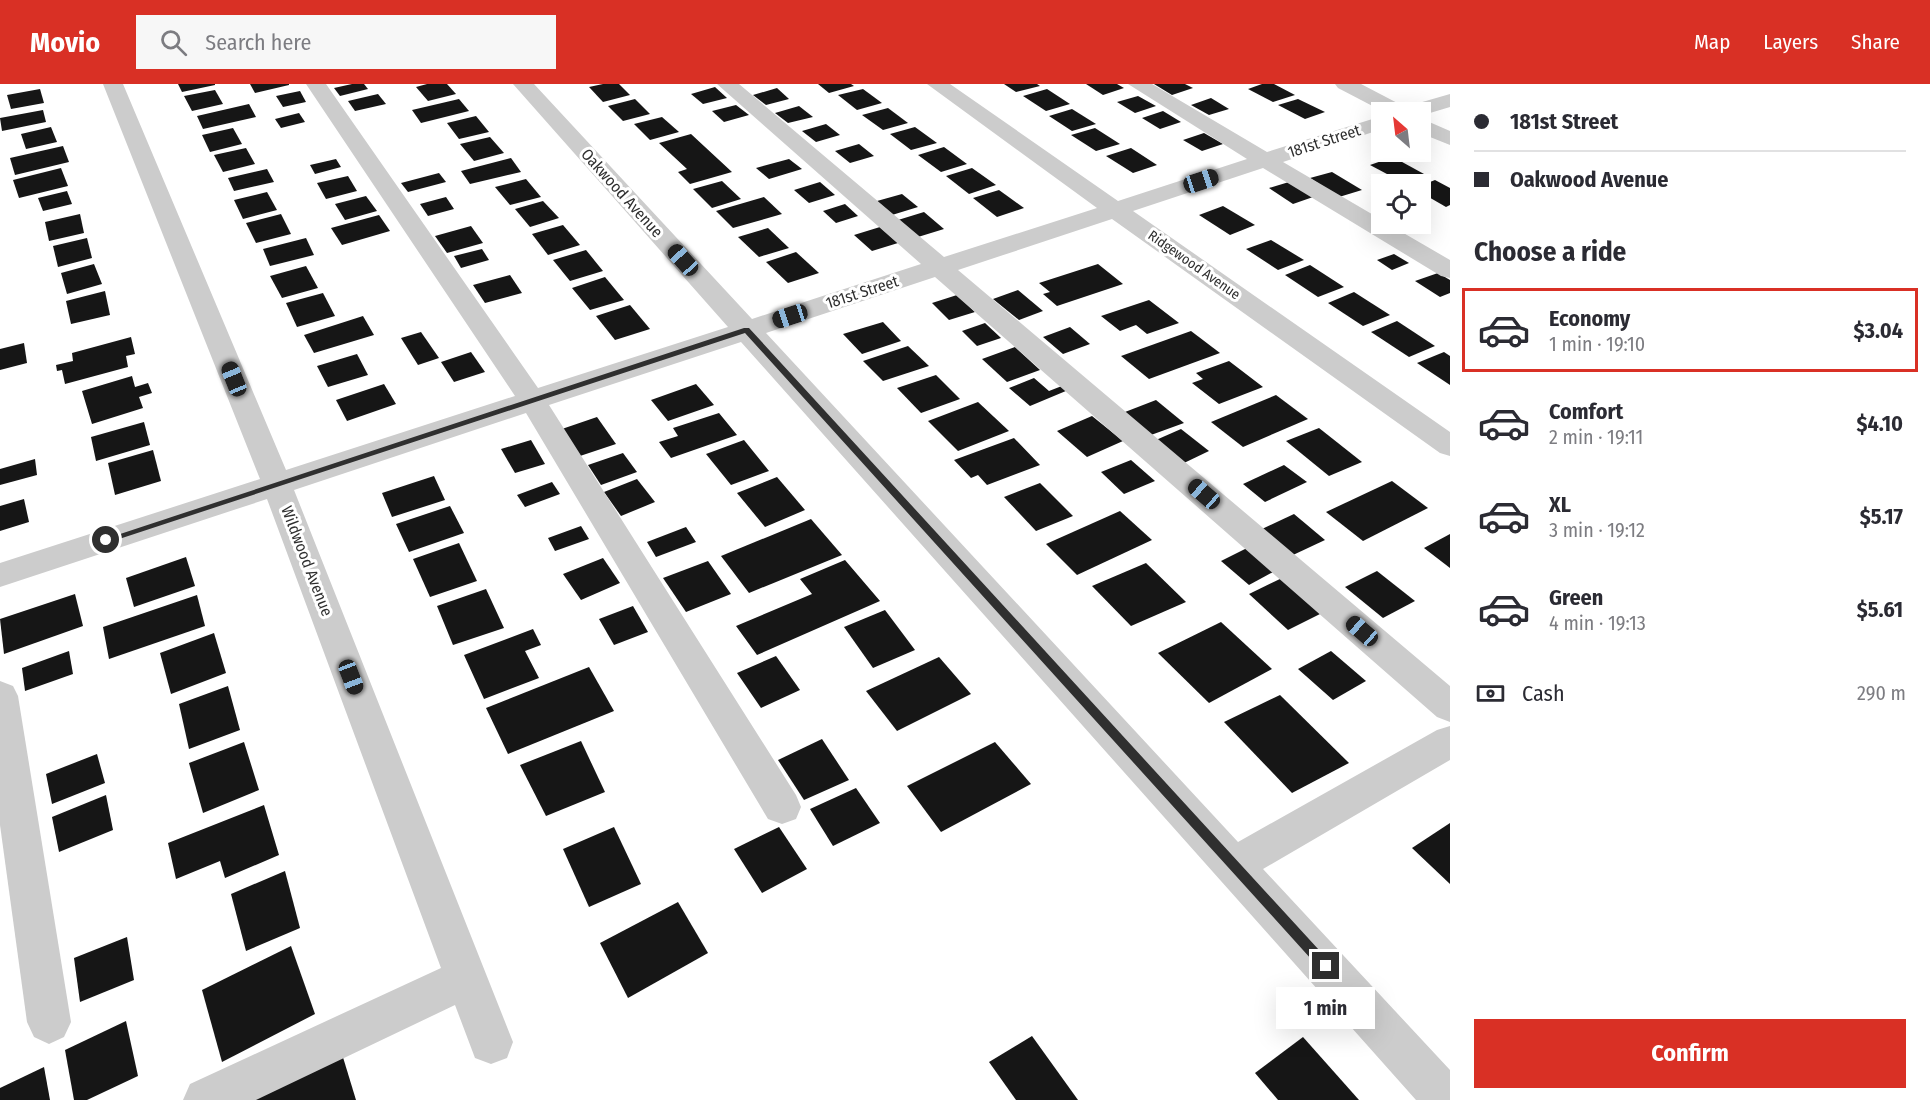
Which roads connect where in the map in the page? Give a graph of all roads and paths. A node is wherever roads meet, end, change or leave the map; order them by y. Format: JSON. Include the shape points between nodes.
{"nodes":[{"id":1,"x":113,"y":84,"type":"edge"},
{"id":2,"x":316,"y":84,"type":"edge"},
{"id":3,"x":523,"y":84,"type":"edge"},
{"id":4,"x":727,"y":84,"type":"edge"},
{"id":5,"x":937,"y":84,"type":"edge"},
{"id":6,"x":1138,"y":84,"type":"edge"},
{"id":7,"x":1345,"y":84,"type":"edge"},
{"id":8,"x":1450,"y":99,"type":"edge"},
{"id":9,"x":1380,"y":102,"type":"edge"},
{"id":10,"x":1431,"y":105,"type":"edge"},
{"id":11,"x":1371,"y":126,"type":"edge"},
{"id":12,"x":1431,"y":129,"type":"edge"},
{"id":13,"x":1450,"y":139,"type":"edge"},
{"id":14,"x":1265,"y":160,"type":"junction"},
{"id":15,"x":1115,"y":209,"type":"junction"},
{"id":16,"x":940,"y":266,"type":"junction"},
{"id":17,"x":1450,"y":271,"type":"edge"},
{"id":18,"x":747,"y":330,"type":"junction"},
{"id":19,"x":532,"y":400,"type":"junction"},
{"id":20,"x":1450,"y":446,"type":"edge"},
{"id":21,"x":277,"y":484,"type":"junction"},
{"id":22,"x":0,"y":574,"type":"edge"},
{"id":23,"x":0,"y":696,"type":"edge"},
{"id":24,"x":1450,"y":707,"type":"edge"},
{"id":25,"x":1450,"y":741,"type":"edge"},
{"id":26,"x":782,"y":807,"type":"dead end"},
{"id":27,"x":1234,"y":865,"type":"junction"},
{"id":28,"x":467,"y":978,"type":"junction"},
{"id":29,"x":49,"y":1022,"type":"dead end"},
{"id":30,"x":491,"y":1042,"type":"dead end"},
{"id":31,"x":206,"y":1100,"type":"edge"},
{"id":32,"x":1448,"y":1100,"type":"edge"}],
"edges":[{"from":1,"to":21,"type":"street","name":"Wildwood Avenue"},
{"from":2,"to":19,"type":"street"},
{"from":3,"to":18,"type":"street","name":"Oakwood Avenue"},
{"from":4,"to":16,"type":"street"},
{"from":5,"to":15,"type":"street","name":"Ridgewood Avenue"},
{"from":6,"to":14,"type":"street"},
{"from":7,"to":9,"type":"street"},
{"from":8,"to":10,"type":"street"},
{"from":11,"to":14,"type":"street","name":"181st Street"},
{"from":12,"to":13,"type":"street"},
{"from":14,"to":15,"type":"street","name":"181st Street"},
{"from":14,"to":17,"type":"street"},
{"from":15,"to":16,"type":"street","name":"181st Street"},
{"from":15,"to":20,"type":"street","name":"Ridgewood Avenue"},
{"from":16,"to":18,"type":"street","name":"181st Street"},
{"from":16,"to":24,"type":"street"},
{"from":18,"to":19,"type":"street","name":"181st Street"},
{"from":18,"to":27,"type":"street","name":"Oakwood Avenue"},
{"from":19,"to":21,"type":"street","name":"181st Street"},
{"from":19,"to":26,"type":"street"},
{"from":21,"to":22,"type":"street","name":"181st Street"},
{"from":21,"to":28,"type":"street","name":"Wildwood Avenue"},
{"from":23,"to":29,"type":"street"},
{"from":25,"to":27,"type":"street"},
{"from":27,"to":32,"type":"street","name":"Oakwood Avenue"},
{"from":28,"to":30,"type":"street","name":"Wildwood Avenue"},
{"from":28,"to":31,"type":"street"}]}
